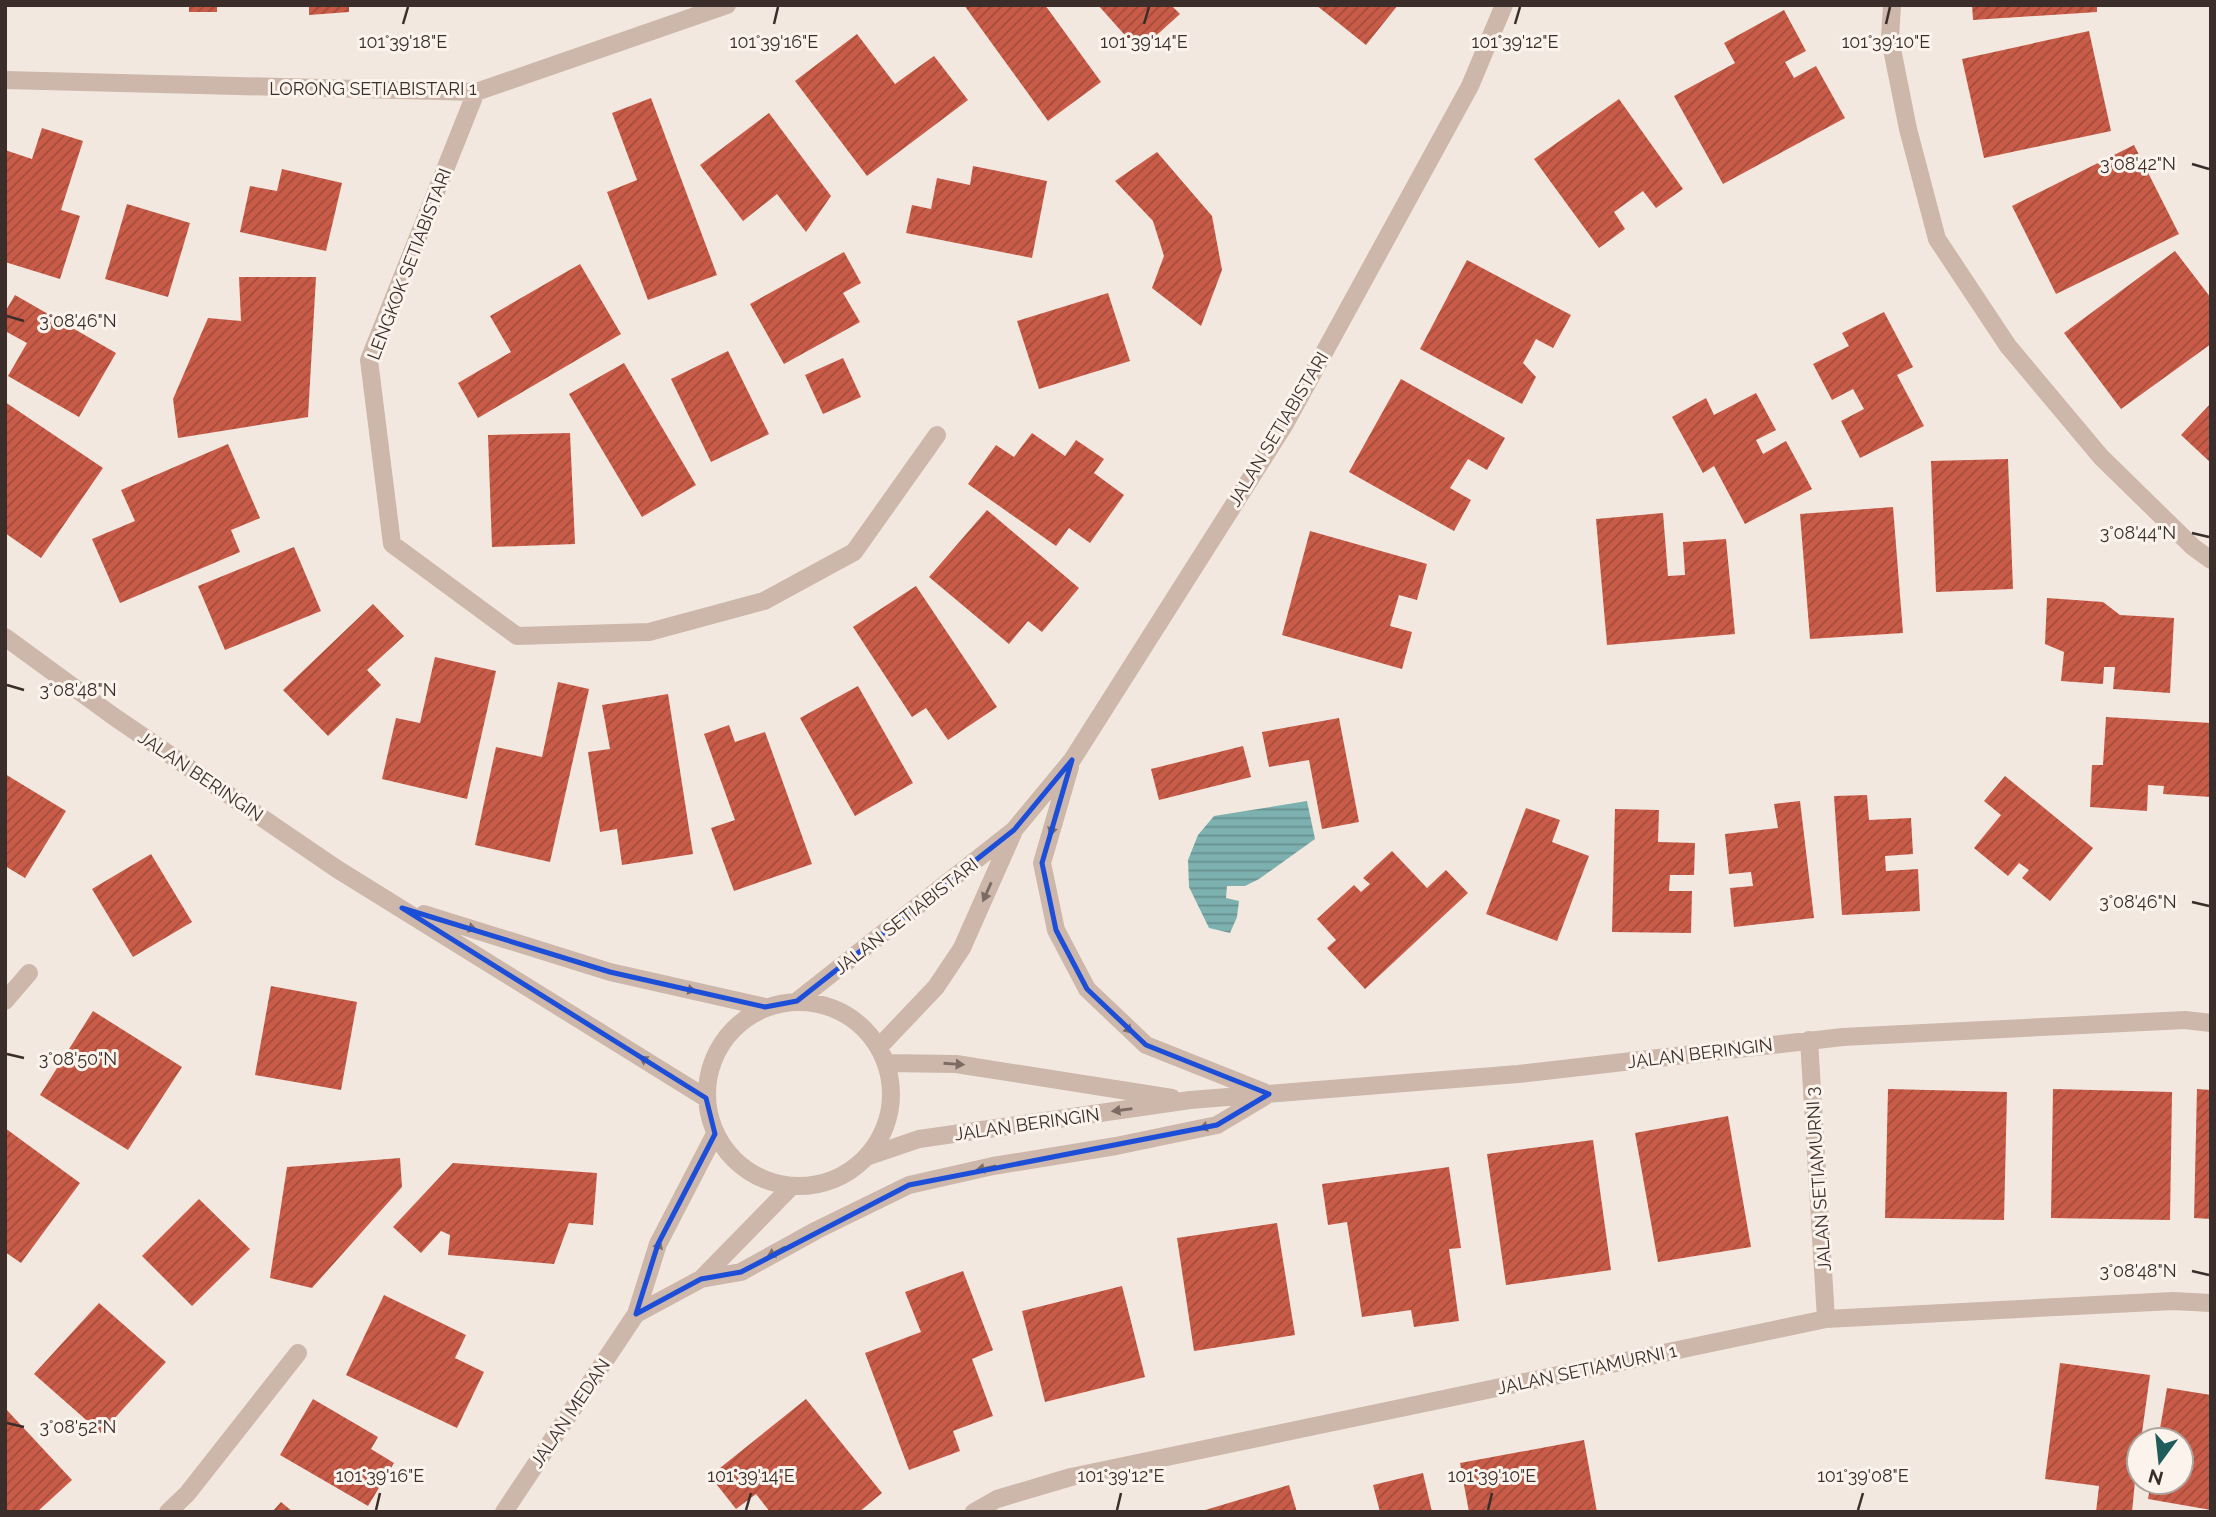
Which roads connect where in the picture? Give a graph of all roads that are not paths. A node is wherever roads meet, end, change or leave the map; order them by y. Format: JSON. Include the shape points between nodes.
{"nodes":[{"id":1,"x":727,"y":5,"type":"edge"},
{"id":2,"x":1504,"y":5,"type":"edge"},
{"id":3,"x":1892,"y":5,"type":"edge"},
{"id":4,"x":5,"y":80,"type":"edge"},
{"id":5,"x":475,"y":92,"type":"junction"},
{"id":6,"x":937,"y":435,"type":"dead end"},
{"id":7,"x":2211,"y":560,"type":"edge"},
{"id":8,"x":5,"y":637,"type":"edge"},
{"id":9,"x":1072,"y":760,"type":"junction"},
{"id":10,"x":1014,"y":830,"type":"junction"},
{"id":11,"x":402,"y":908,"type":"junction"},
{"id":12,"x":29,"y":973,"type":"dead end"},
{"id":13,"x":5,"y":1001,"type":"edge"},
{"id":14,"x":797,"y":1001,"type":"junction"},
{"id":15,"x":765,"y":1007,"type":"junction"},
{"id":16,"x":2211,"y":1023,"type":"edge"},
{"id":17,"x":1809,"y":1040,"type":"junction"},
{"id":18,"x":882,"y":1055,"type":"junction"},
{"id":19,"x":1269,"y":1094,"type":"junction"},
{"id":20,"x":706,"y":1098,"type":"junction"},
{"id":21,"x":1189,"y":1100,"type":"junction"},
{"id":22,"x":715,"y":1134,"type":"junction"},
{"id":23,"x":866,"y":1157,"type":"junction"},
{"id":24,"x":792,"y":1186,"type":"junction"},
{"id":25,"x":701,"y":1279,"type":"junction"},
{"id":26,"x":2211,"y":1303,"type":"edge"},
{"id":27,"x":636,"y":1314,"type":"junction"},
{"id":28,"x":1826,"y":1319,"type":"junction"},
{"id":29,"x":298,"y":1353,"type":"dead end"},
{"id":30,"x":168,"y":1512,"type":"edge"},
{"id":31,"x":504,"y":1512,"type":"edge"},
{"id":32,"x":974,"y":1512,"type":"edge"}],
"edges":[{"from":1,"to":5,"type":"street","name":"LORONG SETIABISTARI 1"},
{"from":2,"to":9,"type":"street","name":"JALAN SETIABISTARI","via":[[1470,86],[1285,424]]},
{"from":3,"to":7,"type":"street","via":[[1890,39],[1937,239],[2008,346],[2092,447]]},
{"from":4,"to":5,"type":"street","name":"LORONG SETIABISTARI 1"},
{"from":5,"to":6,"type":"street","name":"LENGKOK SETIABISTARI","via":[[369,360],[392,544],[517,635],[649,632],[764,601],[854,552]]},
{"from":8,"to":11,"type":"street","name":"JALAN BERINGIN","via":[[146,739]]},
{"from":9,"to":10,"type":"street","name":"JALAN SETIABISTARI"},
{"from":9,"to":19,"type":"street","one_way":true,"via":[[1042,863],[1056,930],[1087,989],[1146,1045]]},
{"from":10,"to":14,"type":"street","name":"JALAN SETIABISTARI"},
{"from":10,"to":18,"type":"street","name":"JALAN SETIABISTARI","one_way":true,"via":[[962,948]]},
{"from":11,"to":15,"type":"street","name":"JALAN BERINGIN","one_way":true,"via":[[610,972]]},
{"from":20,"to":11,"type":"street","name":"JALAN BERINGIN","one_way":true},
{"from":12,"to":13,"type":"street"},
{"from":14,"to":15,"type":"street"},
{"from":14,"to":18,"type":"street","via":[[844,1013],[864,1028]]},
{"from":15,"to":20,"type":"street","via":[[740,1022],[720,1043],[709,1069]]},
{"from":16,"to":17,"type":"street","name":"JALAN BERINGIN","via":[[2185,1020]]},
{"from":17,"to":19,"type":"street","name":"JALAN BERINGIN","via":[[1518,1074]]},
{"from":17,"to":28,"type":"street","name":"JALAN SETIAMURNI 3"},
{"from":18,"to":21,"type":"street","name":"JALAN BERINGIN","one_way":true},
{"from":18,"to":23,"type":"street","via":[[891,1088],[889,1113],[881,1136]]},
{"from":19,"to":21,"type":"street","name":"JALAN BERINGIN"},
{"from":19,"to":25,"type":"street","one_way":true,"via":[[1217,1125],[909,1185],[741,1272]]},
{"from":20,"to":22,"type":"street"},
{"from":21,"to":23,"type":"street","name":"JALAN BERINGIN","one_way":true,"via":[[919,1139]]},
{"from":22,"to":24,"type":"street","via":[[725,1150],[754,1175]]},
{"from":27,"to":22,"type":"street","name":"JALAN MEDAN","one_way":true,"via":[[658,1244]]},
{"from":23,"to":24,"type":"street","via":[[833,1179]]},
{"from":24,"to":25,"type":"street","name":"JALAN MEDAN"},
{"from":25,"to":27,"type":"street","name":"JALAN MEDAN"},
{"from":26,"to":28,"type":"street","name":"JALAN SETIAMURNI 1","via":[[2173,1301]]},
{"from":27,"to":31,"type":"street","name":"JALAN MEDAN"},
{"from":28,"to":32,"type":"street","name":"JALAN SETIAMURNI 1","via":[[1071,1477],[997,1499]]},
{"from":29,"to":30,"type":"street"}]}
